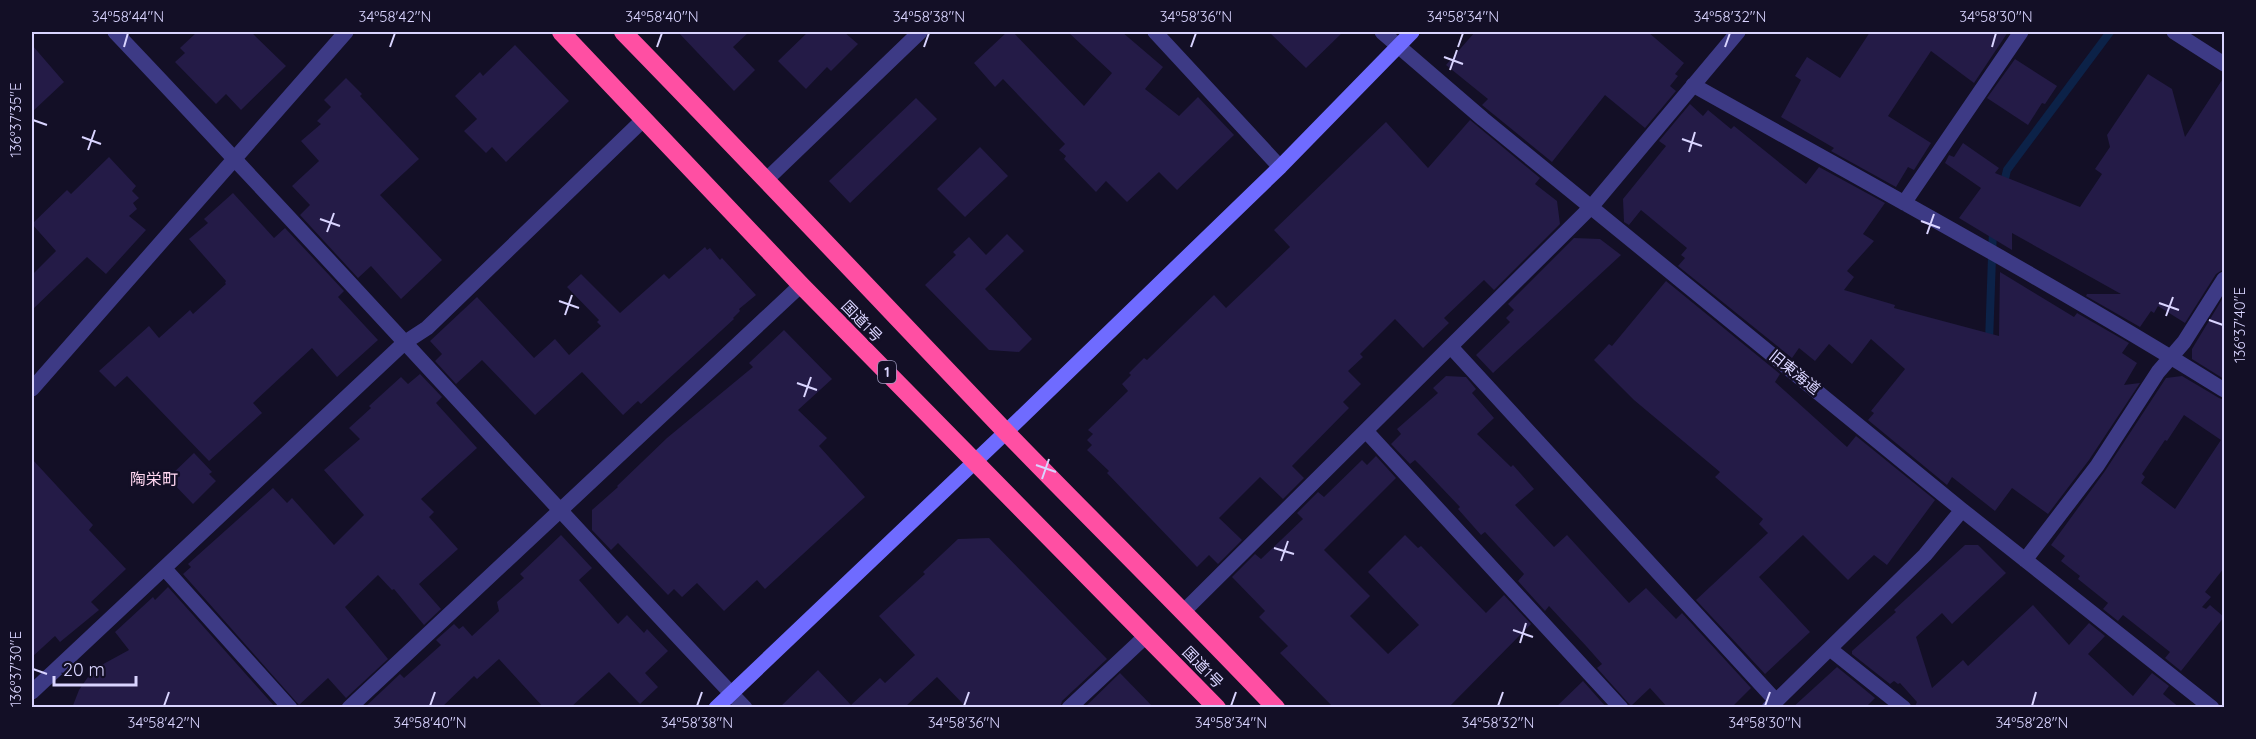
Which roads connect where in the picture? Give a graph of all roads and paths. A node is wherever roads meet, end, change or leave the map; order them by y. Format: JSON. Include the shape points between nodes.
{"nodes":[{"id":1,"x":115,"y":32,"type":"edge"},
{"id":2,"x":346,"y":32,"type":"edge"},
{"id":3,"x":561,"y":32,"type":"edge"},
{"id":4,"x":623,"y":32,"type":"edge"},
{"id":5,"x":920,"y":32,"type":"edge"},
{"id":6,"x":1155,"y":32,"type":"edge"},
{"id":7,"x":1382,"y":32,"type":"edge"},
{"id":8,"x":1412,"y":32,"type":"edge"},
{"id":9,"x":1738,"y":32,"type":"edge"},
{"id":10,"x":2021,"y":32,"type":"edge"},
{"id":11,"x":2174,"y":32,"type":"edge"},
{"id":12,"x":1400,"y":47,"type":"junction"},
{"id":13,"x":2224,"y":64,"type":"edge"},
{"id":14,"x":1693,"y":85,"type":"junction"},
{"id":15,"x":644,"y":119,"type":"junction"},
{"id":16,"x":235,"y":158,"type":"junction"},
{"id":17,"x":1280,"y":167,"type":"junction"},
{"id":18,"x":766,"y":179,"type":"junction"},
{"id":19,"x":1904,"y":203,"type":"junction"},
{"id":20,"x":1592,"y":206,"type":"junction"},
{"id":21,"x":2224,"y":279,"type":"edge"},
{"id":22,"x":801,"y":285,"type":"junction"},
{"id":23,"x":404,"y":343,"type":"junction"},
{"id":24,"x":1451,"y":347,"type":"junction"},
{"id":25,"x":2170,"y":356,"type":"junction"},
{"id":26,"x":32,"y":389,"type":"edge"},
{"id":27,"x":2224,"y":390,"type":"edge"},
{"id":28,"x":1366,"y":431,"type":"junction"},
{"id":29,"x":1006,"y":432,"type":"junction"},
{"id":30,"x":975,"y":462,"type":"junction"},
{"id":31,"x":560,"y":510,"type":"junction"},
{"id":32,"x":1962,"y":510,"type":"junction"},
{"id":33,"x":2025,"y":560,"type":"junction"},
{"id":34,"x":164,"y":568,"type":"junction"},
{"id":35,"x":1184,"y":611,"type":"junction"},
{"id":36,"x":1147,"y":635,"type":"junction"},
{"id":37,"x":1830,"y":649,"type":"junction"},
{"id":38,"x":32,"y":692,"type":"edge"},
{"id":39,"x":732,"y":693,"type":"junction"},
{"id":40,"x":1772,"y":704,"type":"edge"},
{"id":41,"x":290,"y":708,"type":"edge"},
{"id":42,"x":349,"y":708,"type":"edge"},
{"id":43,"x":716,"y":708,"type":"edge"},
{"id":44,"x":745,"y":708,"type":"edge"},
{"id":45,"x":1069,"y":708,"type":"edge"},
{"id":46,"x":1217,"y":708,"type":"edge"},
{"id":47,"x":1276,"y":708,"type":"edge"},
{"id":48,"x":1621,"y":708,"type":"edge"},
{"id":49,"x":1904,"y":708,"type":"edge"},
{"id":50,"x":2212,"y":708,"type":"edge"}],
"edges":[{"from":1,"to":16,"type":"street"},
{"from":2,"to":16,"type":"street"},
{"from":3,"to":15,"type":"highway","name":"国道1号","number":"1"},
{"from":4,"to":18,"type":"highway","name":"国道1号"},
{"from":5,"to":18,"type":"street"},
{"from":6,"to":17,"type":"street"},
{"from":7,"to":12,"type":"street","name":"旧東海道"},
{"from":8,"to":12,"type":"street"},
{"from":9,"to":14,"type":"street"},
{"from":10,"to":19,"type":"street"},
{"from":11,"to":13,"type":"street"},
{"from":12,"to":17,"type":"street"},
{"from":12,"to":20,"type":"street","name":"旧東海道"},
{"from":14,"to":19,"type":"street"},
{"from":14,"to":20,"type":"street"},
{"from":15,"to":22,"type":"highway","name":"国道1号","number":"1"},
{"from":15,"to":23,"type":"street","via":[[427,328]]},
{"from":16,"to":23,"type":"street"},
{"from":16,"to":26,"type":"street"},
{"from":17,"to":29,"type":"street"},
{"from":18,"to":29,"type":"highway","name":"国道1号"},
{"from":19,"to":25,"type":"street"},
{"from":20,"to":24,"type":"street"},
{"from":20,"to":32,"type":"street","name":"旧東海道"},
{"from":21,"to":25,"type":"street","via":[[2184,342]]},
{"from":22,"to":30,"type":"highway","name":"国道1号","number":"1"},
{"from":22,"to":31,"type":"street"},
{"from":23,"to":31,"type":"street"},
{"from":23,"to":34,"type":"street"},
{"from":24,"to":28,"type":"street"},
{"from":24,"to":40,"type":"street"},
{"from":25,"to":27,"type":"street"},
{"from":25,"to":33,"type":"street","via":[[2097,466]]},
{"from":28,"to":35,"type":"street"},
{"from":28,"to":48,"type":"street"},
{"from":29,"to":30,"type":"street"},
{"from":29,"to":35,"type":"highway","name":"国道1号"},
{"from":30,"to":36,"type":"highway","name":"国道1号","number":"1"},
{"from":30,"to":39,"type":"street"},
{"from":31,"to":39,"type":"street"},
{"from":31,"to":42,"type":"street"},
{"from":32,"to":33,"type":"street","name":"旧東海道"},
{"from":32,"to":37,"type":"street","via":[[1925,555]]},
{"from":33,"to":50,"type":"street","name":"旧東海道"},
{"from":34,"to":38,"type":"street"},
{"from":34,"to":41,"type":"street"},
{"from":35,"to":47,"type":"highway","name":"国道1号"},
{"from":36,"to":45,"type":"street"},
{"from":36,"to":46,"type":"highway","name":"国道1号","number":"1"},
{"from":37,"to":40,"type":"street"},
{"from":37,"to":49,"type":"street"},
{"from":39,"to":43,"type":"street"},
{"from":39,"to":44,"type":"street"}]}
